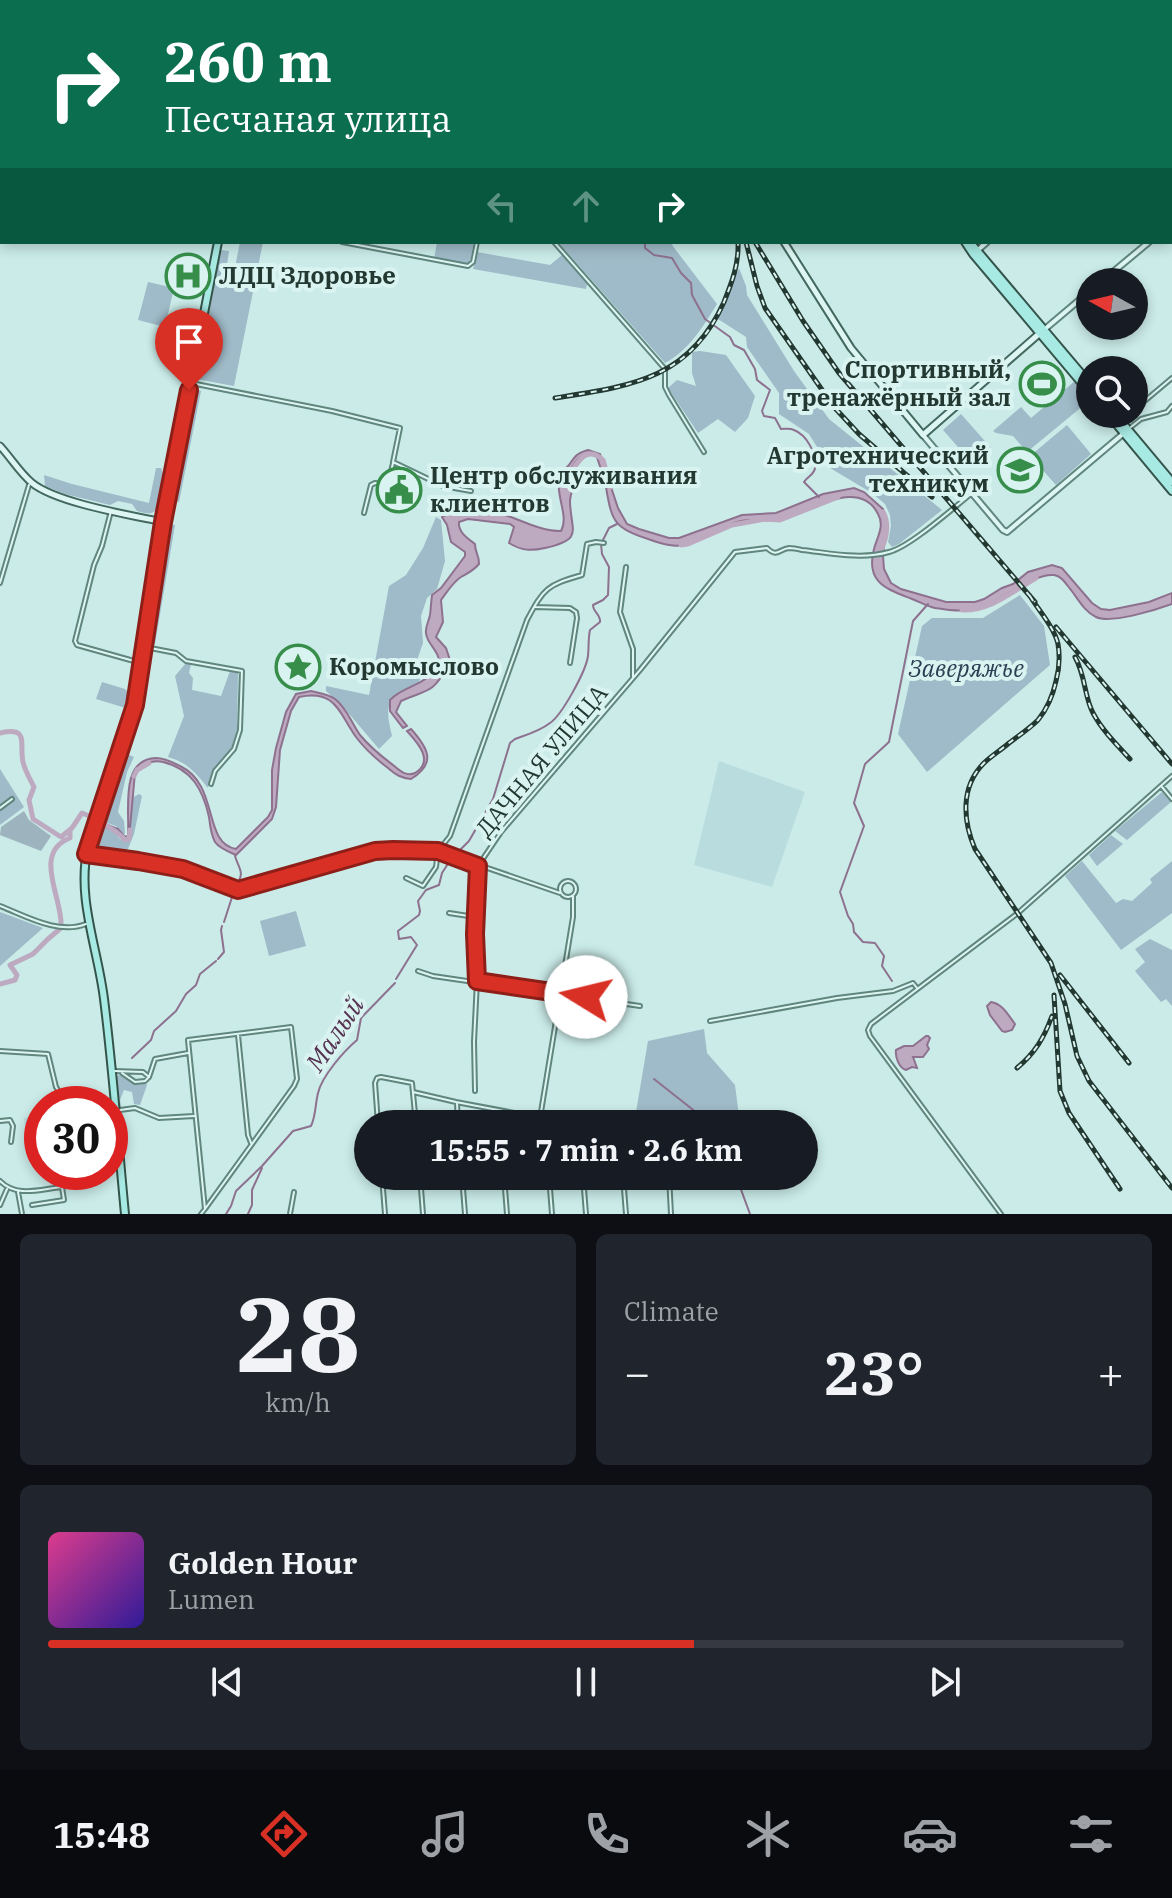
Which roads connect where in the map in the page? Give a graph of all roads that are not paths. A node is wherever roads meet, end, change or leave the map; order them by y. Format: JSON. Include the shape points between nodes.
{"nodes":[{"id":1,"x":218,"y":244,"type":"edge"},
{"id":2,"x":352,"y":244,"type":"edge"},
{"id":3,"x":477,"y":244,"type":"edge"},
{"id":4,"x":556,"y":244,"type":"edge"},
{"id":5,"x":785,"y":244,"type":"edge"},
{"id":6,"x":970,"y":244,"type":"edge"},
{"id":7,"x":971,"y":244,"type":"edge"},
{"id":8,"x":985,"y":244,"type":"edge"},
{"id":9,"x":1147,"y":244,"type":"edge"},
{"id":10,"x":980,"y":249,"type":"junction"},
{"id":11,"x":1118,"y":268,"type":"edge"},
{"id":12,"x":994,"y":273,"type":"junction"},
{"id":13,"x":1076,"y":303,"type":"edge"},
{"id":14,"x":1042,"y":331,"type":"junction"},
{"id":15,"x":1076,"y":369,"type":"edge"},
{"id":16,"x":1076,"y":375,"type":"edge"},
{"id":17,"x":1172,"y":378,"type":"edge"},
{"id":18,"x":190,"y":383,"type":"junction"},
{"id":19,"x":1148,"y":398,"type":"edge"},
{"id":20,"x":1172,"y":406,"type":"edge"},
{"id":21,"x":1122,"y":428,"type":"edge"},
{"id":22,"x":1124,"y":428,"type":"edge"},
{"id":23,"x":1126,"y":432,"type":"junction"},
{"id":24,"x":923,"y":435,"type":"junction"},
{"id":25,"x":0,"y":446,"type":"edge"},
{"id":26,"x":704,"y":452,"type":"dead end"},
{"id":27,"x":393,"y":462,"type":"junction"},
{"id":28,"x":1170,"y":477,"type":"edge"},
{"id":29,"x":30,"y":482,"type":"junction"},
{"id":30,"x":471,"y":491,"type":"dead end"},
{"id":31,"x":1172,"y":491,"type":"edge"},
{"id":32,"x":972,"y":493,"type":"junction"},
{"id":33,"x":112,"y":510,"type":"junction"},
{"id":34,"x":364,"y":513,"type":"dead end"},
{"id":35,"x":163,"y":522,"type":"junction"},
{"id":36,"x":604,"y":543,"type":"dead end"},
{"id":37,"x":626,"y":567,"type":"dead end"},
{"id":38,"x":0,"y":583,"type":"edge"},
{"id":39,"x":534,"y":607,"type":"junction"},
{"id":40,"x":144,"y":646,"type":"junction"},
{"id":41,"x":570,"y":663,"type":"dead end"},
{"id":42,"x":142,"y":664,"type":"junction"},
{"id":43,"x":633,"y":678,"type":"junction"},
{"id":44,"x":1172,"y":776,"type":"edge"},
{"id":45,"x":211,"y":784,"type":"dead end"},
{"id":46,"x":1161,"y":786,"type":"junction"},
{"id":47,"x":12,"y":799,"type":"dead end"},
{"id":48,"x":1172,"y":799,"type":"edge"},
{"id":49,"x":0,"y":808,"type":"edge"},
{"id":50,"x":438,"y":851,"type":"junction"},
{"id":51,"x":86,"y":854,"type":"junction"},
{"id":52,"x":478,"y":866,"type":"junction"},
{"id":53,"x":406,"y":878,"type":"dead end"},
{"id":54,"x":560,"y":893,"type":"junction"},
{"id":55,"x":573,"y":896,"type":"junction"},
{"id":56,"x":0,"y":906,"type":"edge"},
{"id":57,"x":449,"y":913,"type":"dead end"},
{"id":58,"x":476,"y":918,"type":"junction"},
{"id":59,"x":90,"y":923,"type":"junction"},
{"id":60,"x":418,"y":971,"type":"dead end"},
{"id":61,"x":477,"y":981,"type":"junction"},
{"id":62,"x":918,"y":989,"type":"junction"},
{"id":63,"x":560,"y":993,"type":"junction"},
{"id":64,"x":640,"y":1006,"type":"dead end"},
{"id":65,"x":710,"y":1021,"type":"dead end"},
{"id":66,"x":238,"y":1034,"type":"junction"},
{"id":67,"x":0,"y":1051,"type":"edge"},
{"id":68,"x":190,"y":1053,"type":"junction"},
{"id":69,"x":111,"y":1071,"type":"junction"},
{"id":70,"x":121,"y":1073,"type":"junction"},
{"id":71,"x":149,"y":1077,"type":"junction"},
{"id":72,"x":56,"y":1086,"type":"edge"},
{"id":73,"x":112,"y":1086,"type":"edge"},
{"id":74,"x":475,"y":1091,"type":"dead end"},
{"id":75,"x":413,"y":1092,"type":"junction"},
{"id":76,"x":456,"y":1102,"type":"junction"},
{"id":77,"x":128,"y":1108,"type":"edge"},
{"id":78,"x":377,"y":1110,"type":"edge"},
{"id":79,"x":415,"y":1110,"type":"edge"},
{"id":80,"x":457,"y":1110,"type":"edge"},
{"id":81,"x":498,"y":1110,"type":"edge"},
{"id":82,"x":541,"y":1110,"type":"edge"},
{"id":83,"x":196,"y":1116,"type":"junction"},
{"id":84,"x":0,"y":1121,"type":"edge"},
{"id":85,"x":11,"y":1142,"type":"dead end"},
{"id":86,"x":251,"y":1143,"type":"junction"},
{"id":87,"x":0,"y":1181,"type":"edge"},
{"id":88,"x":7,"y":1188,"type":"junction"},
{"id":89,"x":36,"y":1190,"type":"edge"},
{"id":90,"x":62,"y":1190,"type":"edge"},
{"id":91,"x":122,"y":1190,"type":"edge"},
{"id":92,"x":383,"y":1190,"type":"edge"},
{"id":93,"x":421,"y":1190,"type":"edge"},
{"id":94,"x":463,"y":1190,"type":"edge"},
{"id":95,"x":505,"y":1190,"type":"edge"},
{"id":96,"x":550,"y":1190,"type":"edge"},
{"id":97,"x":584,"y":1190,"type":"edge"},
{"id":98,"x":624,"y":1190,"type":"edge"},
{"id":99,"x":670,"y":1190,"type":"edge"},
{"id":100,"x":18,"y":1192,"type":"junction"},
{"id":101,"x":294,"y":1192,"type":"dead end"},
{"id":102,"x":0,"y":1205,"type":"edge"},
{"id":103,"x":32,"y":1205,"type":"dead end"},
{"id":104,"x":205,"y":1209,"type":"junction"},
{"id":105,"x":22,"y":1214,"type":"edge"},
{"id":106,"x":125,"y":1214,"type":"edge"},
{"id":107,"x":201,"y":1214,"type":"edge"},
{"id":108,"x":290,"y":1214,"type":"edge"},
{"id":109,"x":385,"y":1214,"type":"edge"},
{"id":110,"x":423,"y":1214,"type":"edge"},
{"id":111,"x":465,"y":1214,"type":"edge"},
{"id":112,"x":507,"y":1214,"type":"edge"},
{"id":113,"x":552,"y":1214,"type":"edge"},
{"id":114,"x":586,"y":1214,"type":"edge"},
{"id":115,"x":626,"y":1214,"type":"edge"},
{"id":116,"x":671,"y":1214,"type":"edge"},
{"id":117,"x":1001,"y":1214,"type":"edge"}],
"edges":[{"from":1,"to":18,"type":"main road"},
{"from":2,"to":3,"type":"street","via":[[468,266]]},
{"from":4,"to":26,"type":"street","via":[[665,369],[665,387]]},
{"from":5,"to":24,"type":"main road","via":[[851,348]]},
{"from":6,"to":12,"type":"main road"},
{"from":7,"to":10,"type":"main road"},
{"from":8,"to":10,"type":"street"},
{"from":9,"to":11,"type":"street"},
{"from":10,"to":12,"type":"main road"},
{"from":12,"to":14,"type":"main road"},
{"from":13,"to":14,"type":"street"},
{"from":14,"to":15,"type":"main road"},
{"from":14,"to":16,"type":"main road"},
{"from":14,"to":24,"type":"main road"},
{"from":17,"to":19,"type":"street"},
{"from":18,"to":27,"type":"street","via":[[400,428]]},
{"from":18,"to":35,"type":"main road"},
{"from":20,"to":23,"type":"street"},
{"from":21,"to":23,"type":"main road"},
{"from":22,"to":23,"type":"main road"},
{"from":23,"to":28,"type":"main road"},
{"from":23,"to":31,"type":"main road"},
{"from":23,"to":32,"type":"street","via":[[1007,532]]},
{"from":24,"to":32,"type":"street"},
{"from":25,"to":29,"type":"main road"},
{"from":27,"to":30,"type":"street","via":[[443,486]]},
{"from":27,"to":34,"type":"street","via":[[388,485],[371,485]]},
{"from":29,"to":33,"type":"main road","via":[[49,493]]},
{"from":29,"to":38,"type":"street"},
{"from":32,"to":43,"type":"street","name":"ДАЧНАЯ УЛИЦА","via":[[889,553],[846,555],[787,548],[776,553],[767,548],[735,552]]},
{"from":33,"to":35,"type":"main road"},
{"from":33,"to":42,"type":"street","via":[[75,641]]},
{"from":35,"to":40,"type":"main road"},
{"from":36,"to":39,"type":"street","via":[[587,544],[582,575],[557,582]]},
{"from":37,"to":43,"type":"street","name":"ДАЧНАЯ УЛИЦА","via":[[620,612],[633,649]]},
{"from":39,"to":41,"type":"street","via":[[576,612]]},
{"from":39,"to":50,"type":"street","via":[[453,830]]},
{"from":40,"to":42,"type":"main road"},
{"from":40,"to":45,"type":"street","via":[[176,653],[186,661],[242,671],[240,730]]},
{"from":42,"to":51,"type":"main road","via":[[134,709]]},
{"from":43,"to":52,"type":"street","name":"ДАЧНАЯ УЛИЦА"},
{"from":44,"to":46,"type":"street"},
{"from":46,"to":48,"type":"street"},
{"from":46,"to":62,"type":"street","via":[[1018,913]]},
{"from":47,"to":49,"type":"street"},
{"from":50,"to":51,"type":"street","via":[[375,851],[238,890],[183,869]]},
{"from":50,"to":52,"type":"street"},
{"from":50,"to":53,"type":"street","via":[[436,867],[423,886]]},
{"from":51,"to":59,"type":"main road"},
{"from":52,"to":54,"type":"street"},
{"from":52,"to":58,"type":"street"},
{"from":54,"to":55,"type":"street"},
{"from":54,"to":55,"type":"street","via":[[561,884],[568,881],[576,888]]},
{"from":55,"to":63,"type":"street"},
{"from":56,"to":59,"type":"street","via":[[51,926]]},
{"from":57,"to":58,"type":"street"},
{"from":58,"to":61,"type":"street"},
{"from":59,"to":69,"type":"main road"},
{"from":60,"to":61,"type":"street"},
{"from":61,"to":63,"type":"street"},
{"from":61,"to":74,"type":"street"},
{"from":62,"to":65,"type":"street","via":[[913,983],[893,991]]},
{"from":62,"to":117,"type":"street","via":[[871,1024],[869,1033]]},
{"from":63,"to":64,"type":"street"},
{"from":63,"to":82,"type":"street"},
{"from":66,"to":68,"type":"street","via":[[188,1040]]},
{"from":66,"to":86,"type":"street"},
{"from":66,"to":86,"type":"street","via":[[291,1027],[297,1079]]},
{"from":67,"to":72,"type":"street","via":[[48,1054]]},
{"from":68,"to":71,"type":"street","via":[[155,1059]]},
{"from":68,"to":83,"type":"street"},
{"from":69,"to":70,"type":"street"},
{"from":69,"to":73,"type":"main road"},
{"from":70,"to":71,"type":"street","via":[[143,1072]]},
{"from":70,"to":71,"type":"street","via":[[135,1082]]},
{"from":75,"to":76,"type":"street"},
{"from":75,"to":78,"type":"street","via":[[412,1083],[381,1077],[376,1080]]},
{"from":75,"to":79,"type":"street"},
{"from":76,"to":80,"type":"street"},
{"from":76,"to":81,"type":"street"},
{"from":77,"to":83,"type":"street","via":[[159,1118]]},
{"from":83,"to":104,"type":"street"},
{"from":84,"to":85,"type":"street","via":[[10,1120]]},
{"from":86,"to":104,"type":"street"},
{"from":87,"to":88,"type":"street"},
{"from":88,"to":100,"type":"street"},
{"from":88,"to":102,"type":"street"},
{"from":89,"to":100,"type":"street"},
{"from":90,"to":103,"type":"street","via":[[64,1200]]},
{"from":91,"to":106,"type":"main road"},
{"from":92,"to":109,"type":"street"},
{"from":93,"to":110,"type":"street"},
{"from":94,"to":111,"type":"street"},
{"from":95,"to":112,"type":"street"},
{"from":96,"to":113,"type":"street"},
{"from":97,"to":114,"type":"street"},
{"from":98,"to":115,"type":"street"},
{"from":99,"to":116,"type":"street"},
{"from":100,"to":105,"type":"street"},
{"from":101,"to":108,"type":"street"},
{"from":104,"to":107,"type":"street"}]}
